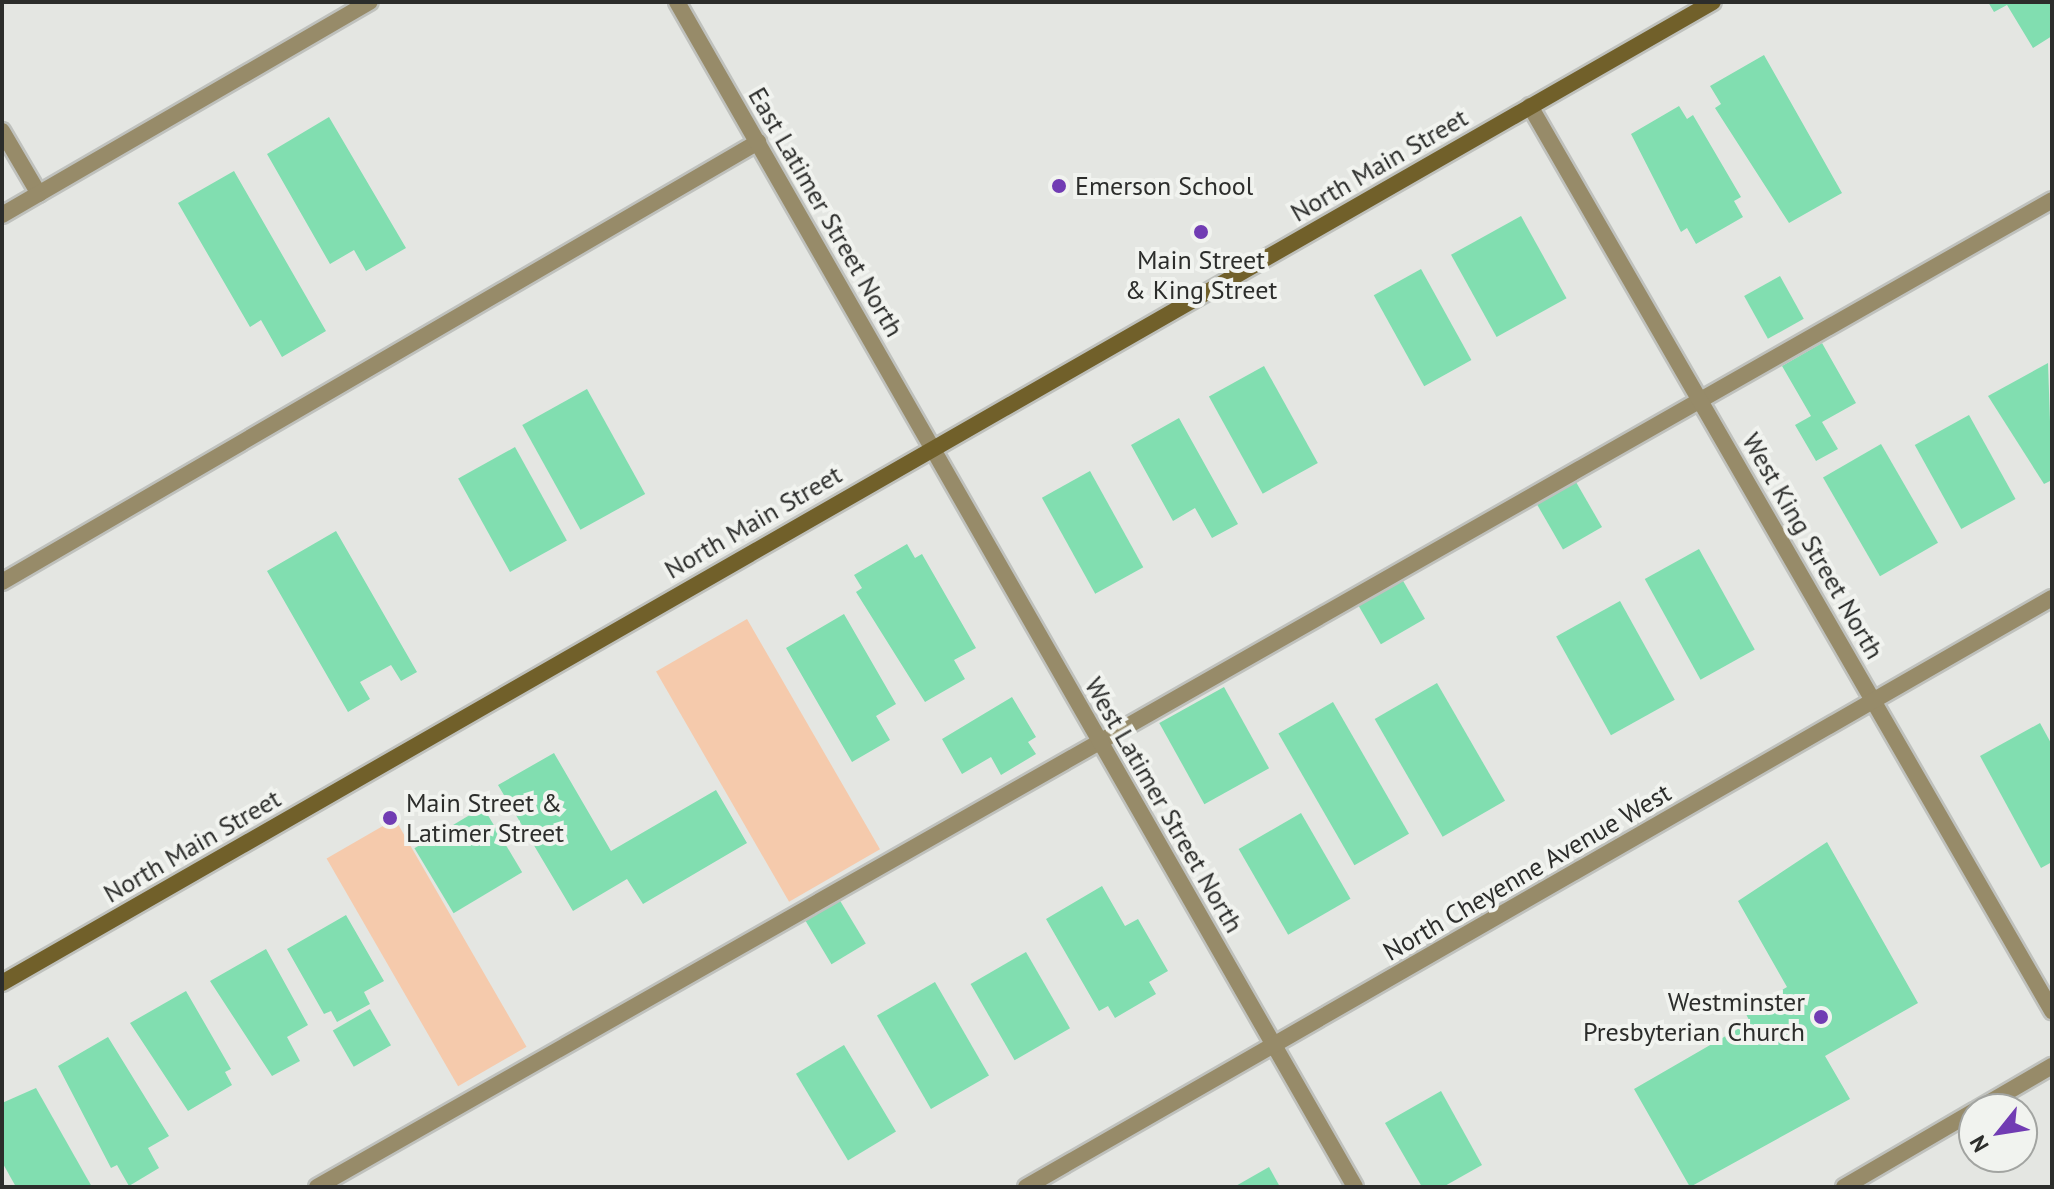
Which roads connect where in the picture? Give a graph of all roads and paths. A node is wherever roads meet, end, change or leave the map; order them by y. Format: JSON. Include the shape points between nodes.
{"nodes":[{"id":1,"x":370,"y":2,"type":"edge"},
{"id":2,"x":677,"y":2,"type":"edge"},
{"id":3,"x":1713,"y":2,"type":"edge"},
{"id":4,"x":1530,"y":106,"type":"junction"},
{"id":5,"x":2,"y":131,"type":"edge"},
{"id":6,"x":758,"y":142,"type":"junction"},
{"id":7,"x":39,"y":194,"type":"junction"},
{"id":8,"x":2052,"y":200,"type":"edge"},
{"id":9,"x":2,"y":215,"type":"edge"},
{"id":10,"x":1700,"y":400,"type":"junction"},
{"id":11,"x":933,"y":446,"type":"junction"},
{"id":12,"x":2,"y":582,"type":"edge"},
{"id":13,"x":2052,"y":598,"type":"edge"},
{"id":14,"x":1874,"y":701,"type":"junction"},
{"id":15,"x":1098,"y":737,"type":"junction"},
{"id":16,"x":2,"y":983,"type":"edge"},
{"id":17,"x":2052,"y":1011,"type":"edge"},
{"id":18,"x":1274,"y":1044,"type":"junction"},
{"id":19,"x":2052,"y":1066,"type":"edge"},
{"id":20,"x":2005,"y":1093,"type":"edge"},
{"id":21,"x":1958,"y":1120,"type":"edge"},
{"id":22,"x":317,"y":1187,"type":"edge"},
{"id":23,"x":1026,"y":1187,"type":"edge"},
{"id":24,"x":1355,"y":1187,"type":"edge"},
{"id":25,"x":1844,"y":1187,"type":"edge"}],
"edges":[{"from":1,"to":7,"type":"street"},
{"from":2,"to":6,"type":"street","name":"East Latimer Street North"},
{"from":3,"to":4,"type":"street","name":"North Main Street"},
{"from":4,"to":10,"type":"street","name":"West King Street North"},
{"from":4,"to":11,"type":"street","name":"North Main Street"},
{"from":5,"to":7,"type":"street"},
{"from":6,"to":11,"type":"street","name":"East Latimer Street North"},
{"from":6,"to":12,"type":"street"},
{"from":7,"to":9,"type":"street"},
{"from":8,"to":10,"type":"street"},
{"from":10,"to":14,"type":"street","name":"West King Street North"},
{"from":10,"to":15,"type":"street"},
{"from":11,"to":15,"type":"street","name":"West Latimer Street North"},
{"from":11,"to":16,"type":"street","name":"North Main Street"},
{"from":13,"to":14,"type":"street","name":"North Cheyenne Avenue West"},
{"from":14,"to":17,"type":"street","name":"West King Street North"},
{"from":14,"to":18,"type":"street","name":"North Cheyenne Avenue West"},
{"from":15,"to":18,"type":"street","name":"West Latimer Street North"},
{"from":15,"to":22,"type":"street"},
{"from":18,"to":23,"type":"street","name":"North Cheyenne Avenue West"},
{"from":18,"to":24,"type":"street","name":"West Latimer Street North"},
{"from":19,"to":20,"type":"street"},
{"from":21,"to":25,"type":"street"}]}
